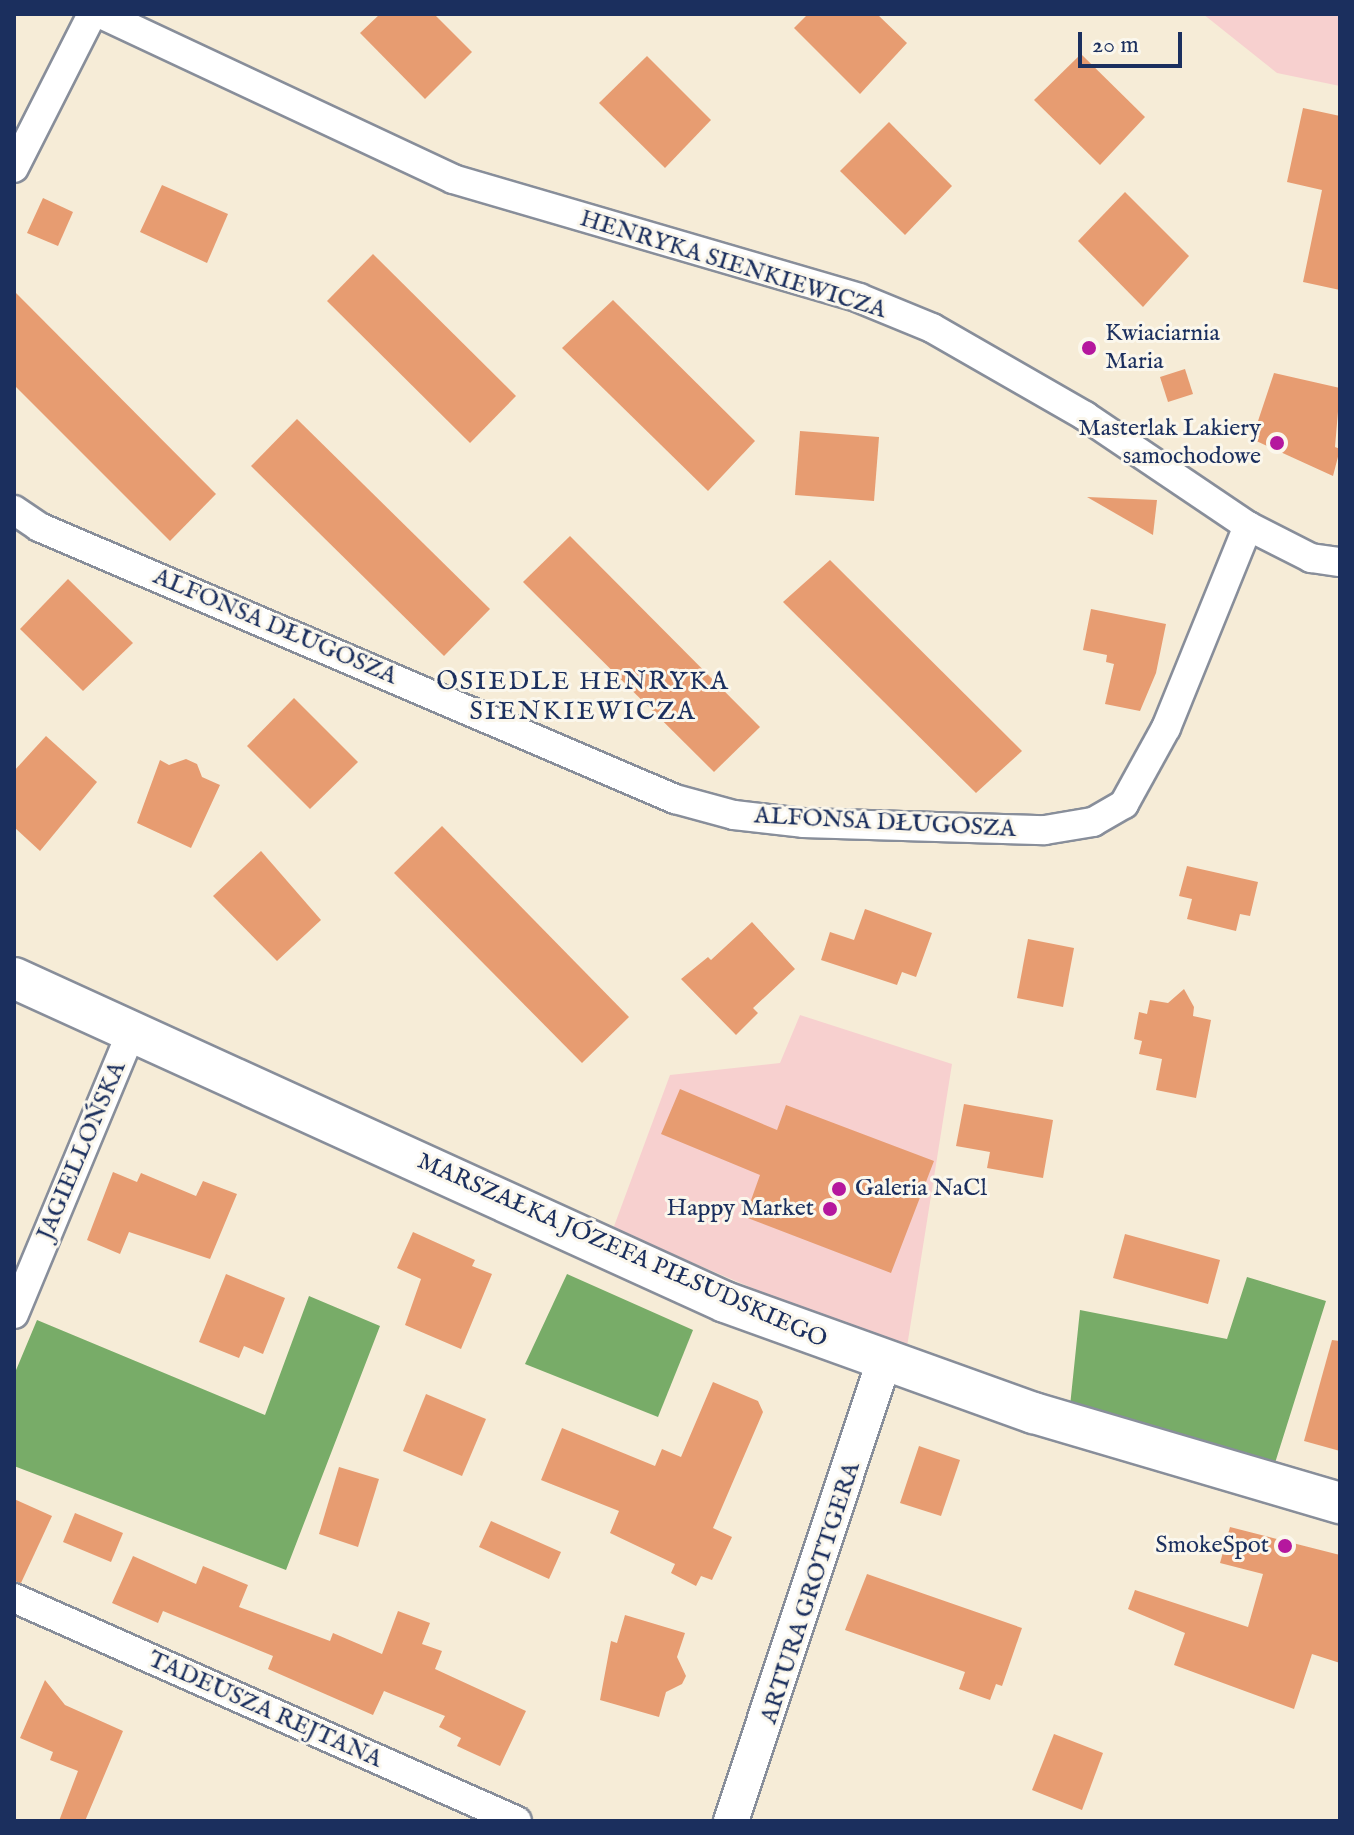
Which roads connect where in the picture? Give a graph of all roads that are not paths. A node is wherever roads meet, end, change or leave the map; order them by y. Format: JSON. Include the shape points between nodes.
{"nodes":[{"id":1,"x":92,"y":14,"type":"edge"},
{"id":2,"x":101,"y":14,"type":"edge"},
{"id":3,"x":14,"y":168,"type":"edge"},
{"id":4,"x":14,"y":510,"type":"edge"},
{"id":5,"x":1248,"y":526,"type":"junction"},
{"id":6,"x":1340,"y":562,"type":"edge"},
{"id":7,"x":14,"y":978,"type":"edge"},
{"id":8,"x":131,"y":1033,"type":"junction"},
{"id":9,"x":14,"y":1314,"type":"edge"},
{"id":10,"x":884,"y":1362,"type":"junction"},
{"id":11,"x":1340,"y":1503,"type":"edge"},
{"id":12,"x":14,"y":1598,"type":"edge"},
{"id":13,"x":517,"y":1821,"type":"edge"},
{"id":14,"x":731,"y":1821,"type":"edge"}],
"edges":[{"from":1,"to":3,"type":"street"},
{"from":2,"to":5,"type":"street","name":"HENRYKA SIENKIEWICZA","via":[[453,179],[859,298],[932,328],[1085,416]]},
{"from":4,"to":5,"type":"street","name":"ALFONSA DŁUGOSZA","via":[[39,527],[675,799],[734,815],[803,823],[1045,830],[1093,822],[1124,804],[1166,728]]},
{"from":5,"to":6,"type":"street","name":"HENRYKA SIENKIEWICZA","via":[[1311,558]]},
{"from":7,"to":8,"type":"main road","name":"MARSZAŁKA JÓZEFA PIŁSUDSKIEGO"},
{"from":8,"to":9,"type":"street","name":"JAGIELLOŃSKA"},
{"from":8,"to":10,"type":"main road","name":"MARSZAŁKA JÓZEFA PIŁSUDSKIEGO","via":[[700,1291]]},
{"from":10,"to":11,"type":"main road","name":"MARSZAŁKA JÓZEFA PIŁSUDSKIEGO","via":[[1034,1413]]},
{"from":10,"to":14,"type":"street","name":"ARTURA GROTTGERA"},
{"from":12,"to":13,"type":"street","name":"TADEUSZA REJTANA"}]}
